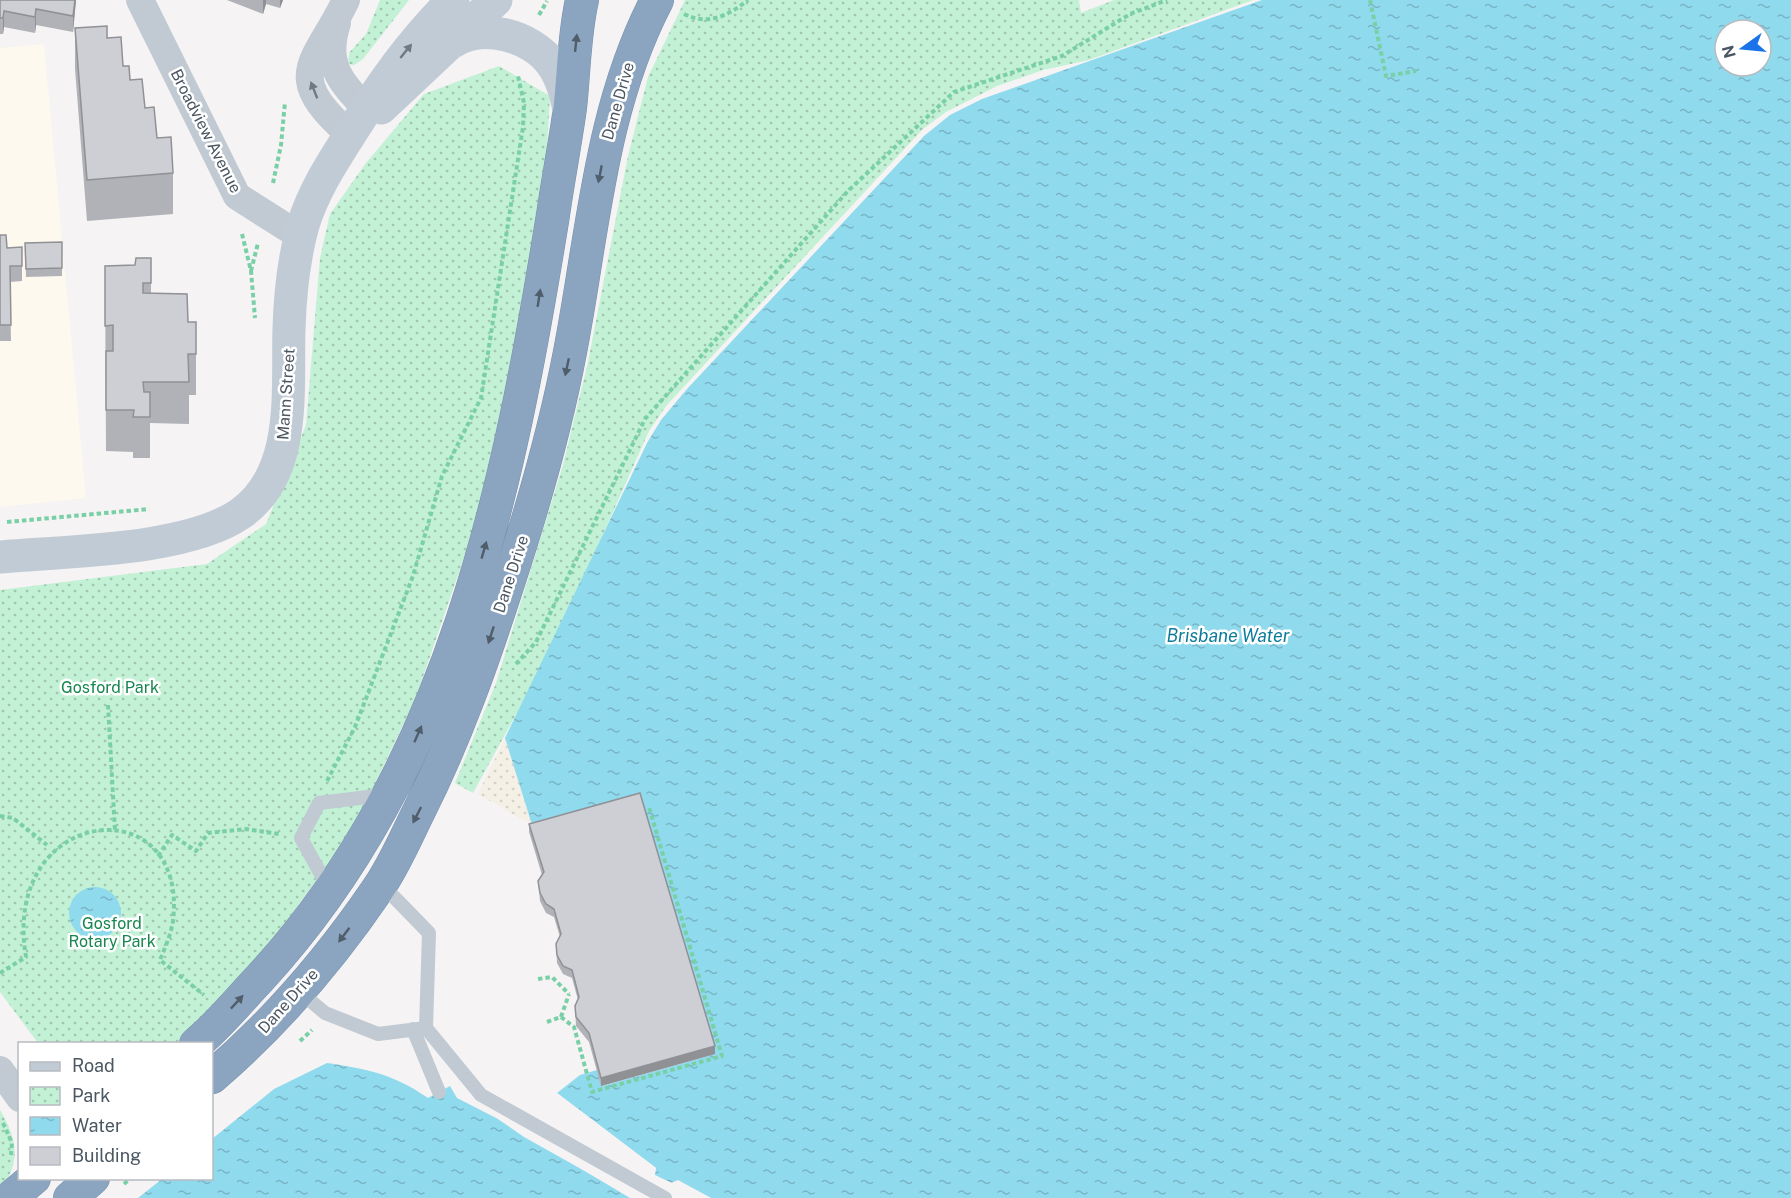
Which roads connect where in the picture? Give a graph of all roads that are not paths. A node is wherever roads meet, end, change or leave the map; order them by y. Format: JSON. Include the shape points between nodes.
{"nodes":[{"id":1,"x":140,"y":0,"type":"edge"},
{"id":2,"x":453,"y":0,"type":"edge"},
{"id":3,"x":496,"y":0,"type":"edge"},
{"id":4,"x":582,"y":0,"type":"edge"},
{"id":5,"x":670,"y":7,"type":"edge"},
{"id":6,"x":343,"y":8,"type":"edge"},
{"id":7,"x":453,"y":42,"type":"junction"},
{"id":8,"x":570,"y":110,"type":"junction"},
{"id":9,"x":361,"y":121,"type":"junction"},
{"id":10,"x":300,"y":236,"type":"junction"},
{"id":11,"x":0,"y":557,"type":"edge"},
{"id":12,"x":390,"y":794,"type":"junction"},
{"id":13,"x":335,"y":884,"type":"junction"},
{"id":14,"x":379,"y":888,"type":"junction"},
{"id":15,"x":300,"y":992,"type":"junction"},
{"id":16,"x":419,"y":1028,"type":"junction"},
{"id":17,"x":198,"y":1042,"type":"edge"},
{"id":18,"x":0,"y":1070,"type":"edge"},
{"id":19,"x":213,"y":1076,"type":"edge"},
{"id":20,"x":439,"y":1092,"type":"dead end"},
{"id":21,"x":18,"y":1095,"type":"edge"},
{"id":22,"x":33,"y":1180,"type":"edge"},
{"id":23,"x":92,"y":1180,"type":"edge"},
{"id":24,"x":10,"y":1198,"type":"edge"},
{"id":25,"x":70,"y":1198,"type":"edge"},
{"id":26,"x":665,"y":1198,"type":"edge"}],
"edges":[{"from":1,"to":10,"type":"street","name":"Broadview Avenue","via":[[237,196]]},
{"from":9,"to":2,"type":"street","name":"Mann Street","one_way":true,"via":[[410,46]]},
{"from":3,"to":7,"type":"street","name":"Mann Street"},
{"from":8,"to":4,"type":"highway","name":"Dane Drive","one_way":true},
{"from":5,"to":14,"type":"highway","name":"Dane Drive","one_way":true,"via":[[631,56],[610,125],[553,432],[478,676],[447,755]]},
{"from":6,"to":9,"type":"street","via":[[312,58],[310,77],[324,110]]},
{"from":7,"to":8,"type":"street","via":[[468,35],[490,33],[532,46],[556,71]]},
{"from":7,"to":9,"type":"street","name":"Mann Street"},
{"from":12,"to":8,"type":"highway","name":"Dane Drive","one_way":true,"via":[[447,661],[502,488],[532,343]]},
{"from":9,"to":10,"type":"street","name":"Mann Street","via":[[317,187]]},
{"from":10,"to":11,"type":"street","name":"Mann Street","via":[[291,300],[285,438],[279,460],[257,500],[221,524],[183,537]]},
{"from":12,"to":13,"type":"highway","name":"Dane Drive"},
{"from":12,"to":13,"type":"lane","via":[[319,803],[301,838]]},
{"from":13,"to":14,"type":"highway"},
{"from":17,"to":13,"type":"highway","name":"Dane Drive","one_way":true,"via":[[291,944]]},
{"from":14,"to":15,"type":"highway","name":"Dane Drive","one_way":true},
{"from":14,"to":16,"type":"lane","via":[[394,897],[429,933]]},
{"from":15,"to":16,"type":"lane","via":[[325,1013],[378,1034]]},
{"from":15,"to":19,"type":"highway","name":"Dane Drive"},
{"from":16,"to":20,"type":"lane"},
{"from":16,"to":26,"type":"lane","via":[[482,1095]]},
{"from":18,"to":21,"type":"street"},
{"from":22,"to":24,"type":"highway"},
{"from":23,"to":25,"type":"highway"}]}
